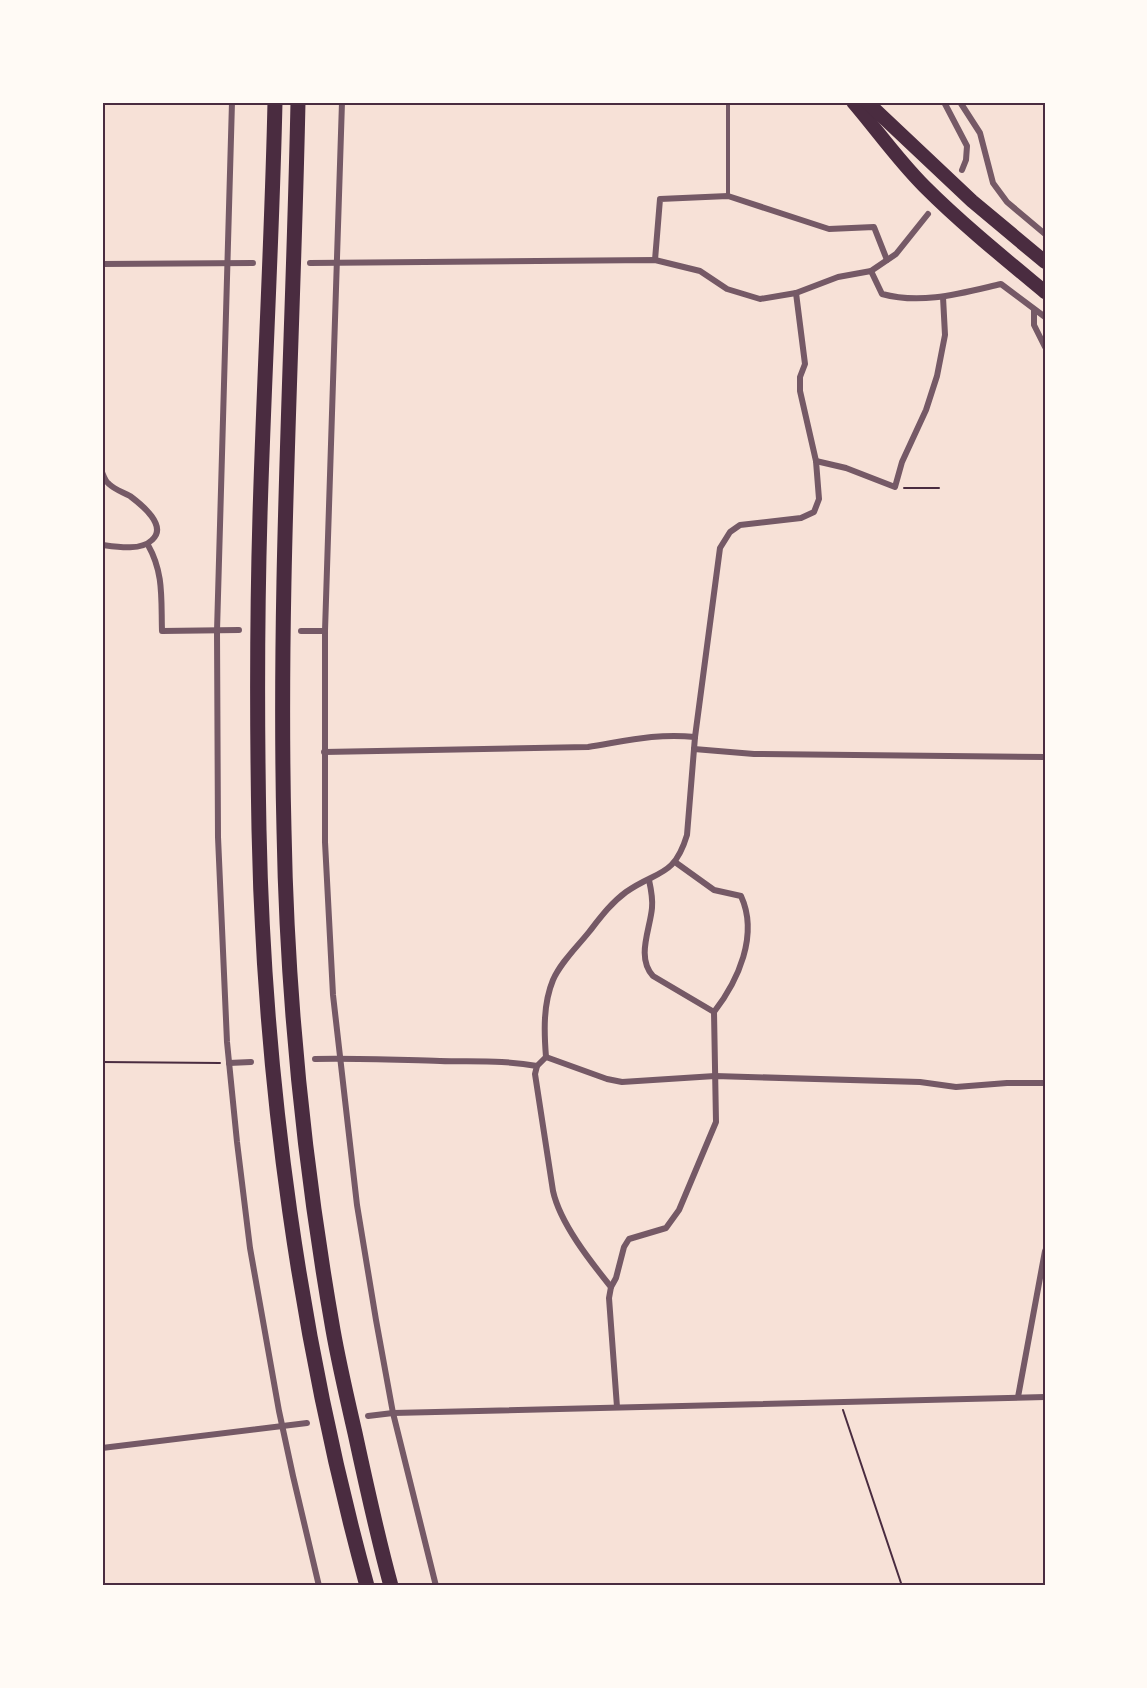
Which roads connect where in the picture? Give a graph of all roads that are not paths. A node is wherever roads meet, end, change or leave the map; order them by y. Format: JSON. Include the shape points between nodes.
{"nodes":[{"id":1,"x":232,"y":102,"type":"edge"},
{"id":2,"x":275,"y":102,"type":"edge"},
{"id":3,"x":298,"y":102,"type":"edge"},
{"id":4,"x":342,"y":102,"type":"edge"},
{"id":5,"x":728,"y":102,"type":"edge"},
{"id":6,"x":853,"y":102,"type":"edge"},
{"id":7,"x":867,"y":102,"type":"edge"},
{"id":8,"x":944,"y":102,"type":"edge"},
{"id":9,"x":960,"y":102,"type":"edge"},
{"id":10,"x":962,"y":170,"type":"dead end"},
{"id":11,"x":728,"y":196,"type":"junction"},
{"id":12,"x":928,"y":214,"type":"dead end"},
{"id":13,"x":1045,"y":234,"type":"edge"},
{"id":14,"x":656,"y":260,"type":"junction"},
{"id":15,"x":887,"y":260,"type":"junction"},
{"id":16,"x":1045,"y":262,"type":"edge"},
{"id":17,"x":227,"y":263,"type":"junction"},
{"id":18,"x":253,"y":263,"type":"dead end"},
{"id":19,"x":310,"y":263,"type":"dead end"},
{"id":20,"x":336,"y":263,"type":"junction"},
{"id":21,"x":102,"y":264,"type":"edge"},
{"id":22,"x":871,"y":271,"type":"junction"},
{"id":23,"x":1045,"y":292,"type":"edge"},
{"id":24,"x":796,"y":293,"type":"junction"},
{"id":25,"x":943,"y":297,"type":"junction"},
{"id":26,"x":1034,"y":310,"type":"junction"},
{"id":27,"x":1045,"y":317,"type":"edge"},
{"id":28,"x":1045,"y":347,"type":"edge"},
{"id":29,"x":816,"y":461,"type":"junction"},
{"id":30,"x":102,"y":472,"type":"edge"},
{"id":31,"x":102,"y":545,"type":"edge"},
{"id":32,"x":148,"y":545,"type":"junction"},
{"id":33,"x":239,"y":630,"type":"dead end"},
{"id":34,"x":301,"y":631,"type":"dead end"},
{"id":35,"x":325,"y":631,"type":"junction"},
{"id":36,"x":217,"y":632,"type":"junction"},
{"id":37,"x":695,"y":737,"type":"junction"},
{"id":38,"x":694,"y":749,"type":"junction"},
{"id":39,"x":324,"y":752,"type":"junction"},
{"id":40,"x":1045,"y":757,"type":"edge"},
{"id":41,"x":675,"y":862,"type":"junction"},
{"id":42,"x":649,"y":880,"type":"junction"},
{"id":43,"x":714,"y":1012,"type":"junction"},
{"id":44,"x":546,"y":1057,"type":"junction"},
{"id":45,"x":339,"y":1058,"type":"junction"},
{"id":46,"x":315,"y":1059,"type":"dead end"},
{"id":47,"x":251,"y":1062,"type":"dead end"},
{"id":48,"x":229,"y":1063,"type":"junction"},
{"id":49,"x":537,"y":1066,"type":"junction"},
{"id":50,"x":715,"y":1076,"type":"junction"},
{"id":51,"x":1045,"y":1083,"type":"edge"},
{"id":52,"x":1045,"y":1251,"type":"edge"},
{"id":53,"x":610,"y":1287,"type":"junction"},
{"id":54,"x":1045,"y":1396,"type":"edge"},
{"id":55,"x":1018,"y":1397,"type":"junction"},
{"id":56,"x":616,"y":1407,"type":"junction"},
{"id":57,"x":393,"y":1413,"type":"junction"},
{"id":58,"x":368,"y":1416,"type":"dead end"},
{"id":59,"x":307,"y":1423,"type":"dead end"},
{"id":60,"x":282,"y":1427,"type":"junction"},
{"id":61,"x":102,"y":1448,"type":"edge"},
{"id":62,"x":320,"y":1586,"type":"edge"},
{"id":63,"x":367,"y":1586,"type":"edge"},
{"id":64,"x":391,"y":1586,"type":"edge"},
{"id":65,"x":436,"y":1586,"type":"edge"}],
"edges":[{"from":1,"to":17,"type":"street"},
{"from":2,"to":63,"type":"highway","via":[[260,551],[259,832],[264,948],[288,1198],[309,1333]]},
{"from":3,"to":64,"type":"highway","via":[[282,712],[288,946],[298,1071],[333,1331]]},
{"from":4,"to":20,"type":"street"},
{"from":5,"to":11,"type":"lane"},
{"from":6,"to":23,"type":"highway","via":[[922,185]]},
{"from":7,"to":16,"type":"highway","via":[[972,201]]},
{"from":8,"to":10,"type":"street","via":[[966,146]]},
{"from":9,"to":13,"type":"street","via":[[980,133],[993,183],[1006,202]]},
{"from":11,"to":14,"type":"street","via":[[660,199]]},
{"from":11,"to":15,"type":"street","via":[[829,229],[874,227]]},
{"from":12,"to":15,"type":"street"},
{"from":14,"to":20,"type":"street"},
{"from":14,"to":24,"type":"street","via":[[700,271],[727,290],[760,299]]},
{"from":15,"to":22,"type":"street"},
{"from":17,"to":18,"type":"street"},
{"from":17,"to":21,"type":"street"},
{"from":17,"to":36,"type":"street"},
{"from":19,"to":20,"type":"street"},
{"from":20,"to":35,"type":"street"},
{"from":22,"to":24,"type":"street"},
{"from":22,"to":25,"type":"street","via":[[882,294],[899,298]]},
{"from":24,"to":29,"type":"street","via":[[805,364],[800,391]]},
{"from":25,"to":26,"type":"street","via":[[1001,284]]},
{"from":25,"to":29,"type":"street","via":[[945,335],[937,376],[895,488],[846,468]]},
{"from":26,"to":27,"type":"street"},
{"from":26,"to":28,"type":"street","via":[[1034,326]]},
{"from":29,"to":37,"type":"street","via":[[819,500],[814,512],[801,518],[740,525],[720,548]]},
{"from":30,"to":32,"type":"street","via":[[111,487],[135,500],[153,519],[158,532]]},
{"from":31,"to":32,"type":"street"},
{"from":32,"to":36,"type":"street","via":[[161,579],[162,631]]},
{"from":33,"to":36,"type":"street"},
{"from":34,"to":35,"type":"street"},
{"from":35,"to":39,"type":"street"},
{"from":36,"to":48,"type":"street","via":[[218,837]]},
{"from":37,"to":38,"type":"street"},
{"from":37,"to":39,"type":"street","via":[[657,736],[588,747]]},
{"from":38,"to":40,"type":"street","via":[[754,754]]},
{"from":38,"to":41,"type":"street","via":[[687,835]]},
{"from":39,"to":45,"type":"street"},
{"from":41,"to":42,"type":"street"},
{"from":41,"to":43,"type":"street","via":[[714,890],[741,896],[746,907],[746,946],[734,982]]},
{"from":42,"to":43,"type":"street","via":[[652,911],[644,943],[647,969]]},
{"from":42,"to":44,"type":"street","via":[[626,892],[607,910],[557,974],[547,1002]]},
{"from":43,"to":50,"type":"street"},
{"from":44,"to":49,"type":"street"},
{"from":44,"to":50,"type":"street","via":[[622,1082]]},
{"from":45,"to":46,"type":"street"},
{"from":45,"to":49,"type":"street"},
{"from":45,"to":57,"type":"street","via":[[357,1205]]},
{"from":47,"to":48,"type":"street"},
{"from":48,"to":60,"type":"street","via":[[250,1248]]},
{"from":49,"to":53,"type":"street","via":[[535,1074],[556,1207]]},
{"from":50,"to":51,"type":"street","via":[[920,1082],[956,1087]]},
{"from":50,"to":53,"type":"street","via":[[716,1122],[679,1210],[666,1228],[629,1239]]},
{"from":52,"to":55,"type":"street"},
{"from":53,"to":56,"type":"street"},
{"from":54,"to":55,"type":"street"},
{"from":55,"to":56,"type":"street"},
{"from":56,"to":57,"type":"street"},
{"from":57,"to":58,"type":"street"},
{"from":57,"to":65,"type":"street"},
{"from":59,"to":60,"type":"street"},
{"from":60,"to":61,"type":"street"},
{"from":60,"to":62,"type":"street"}]}
